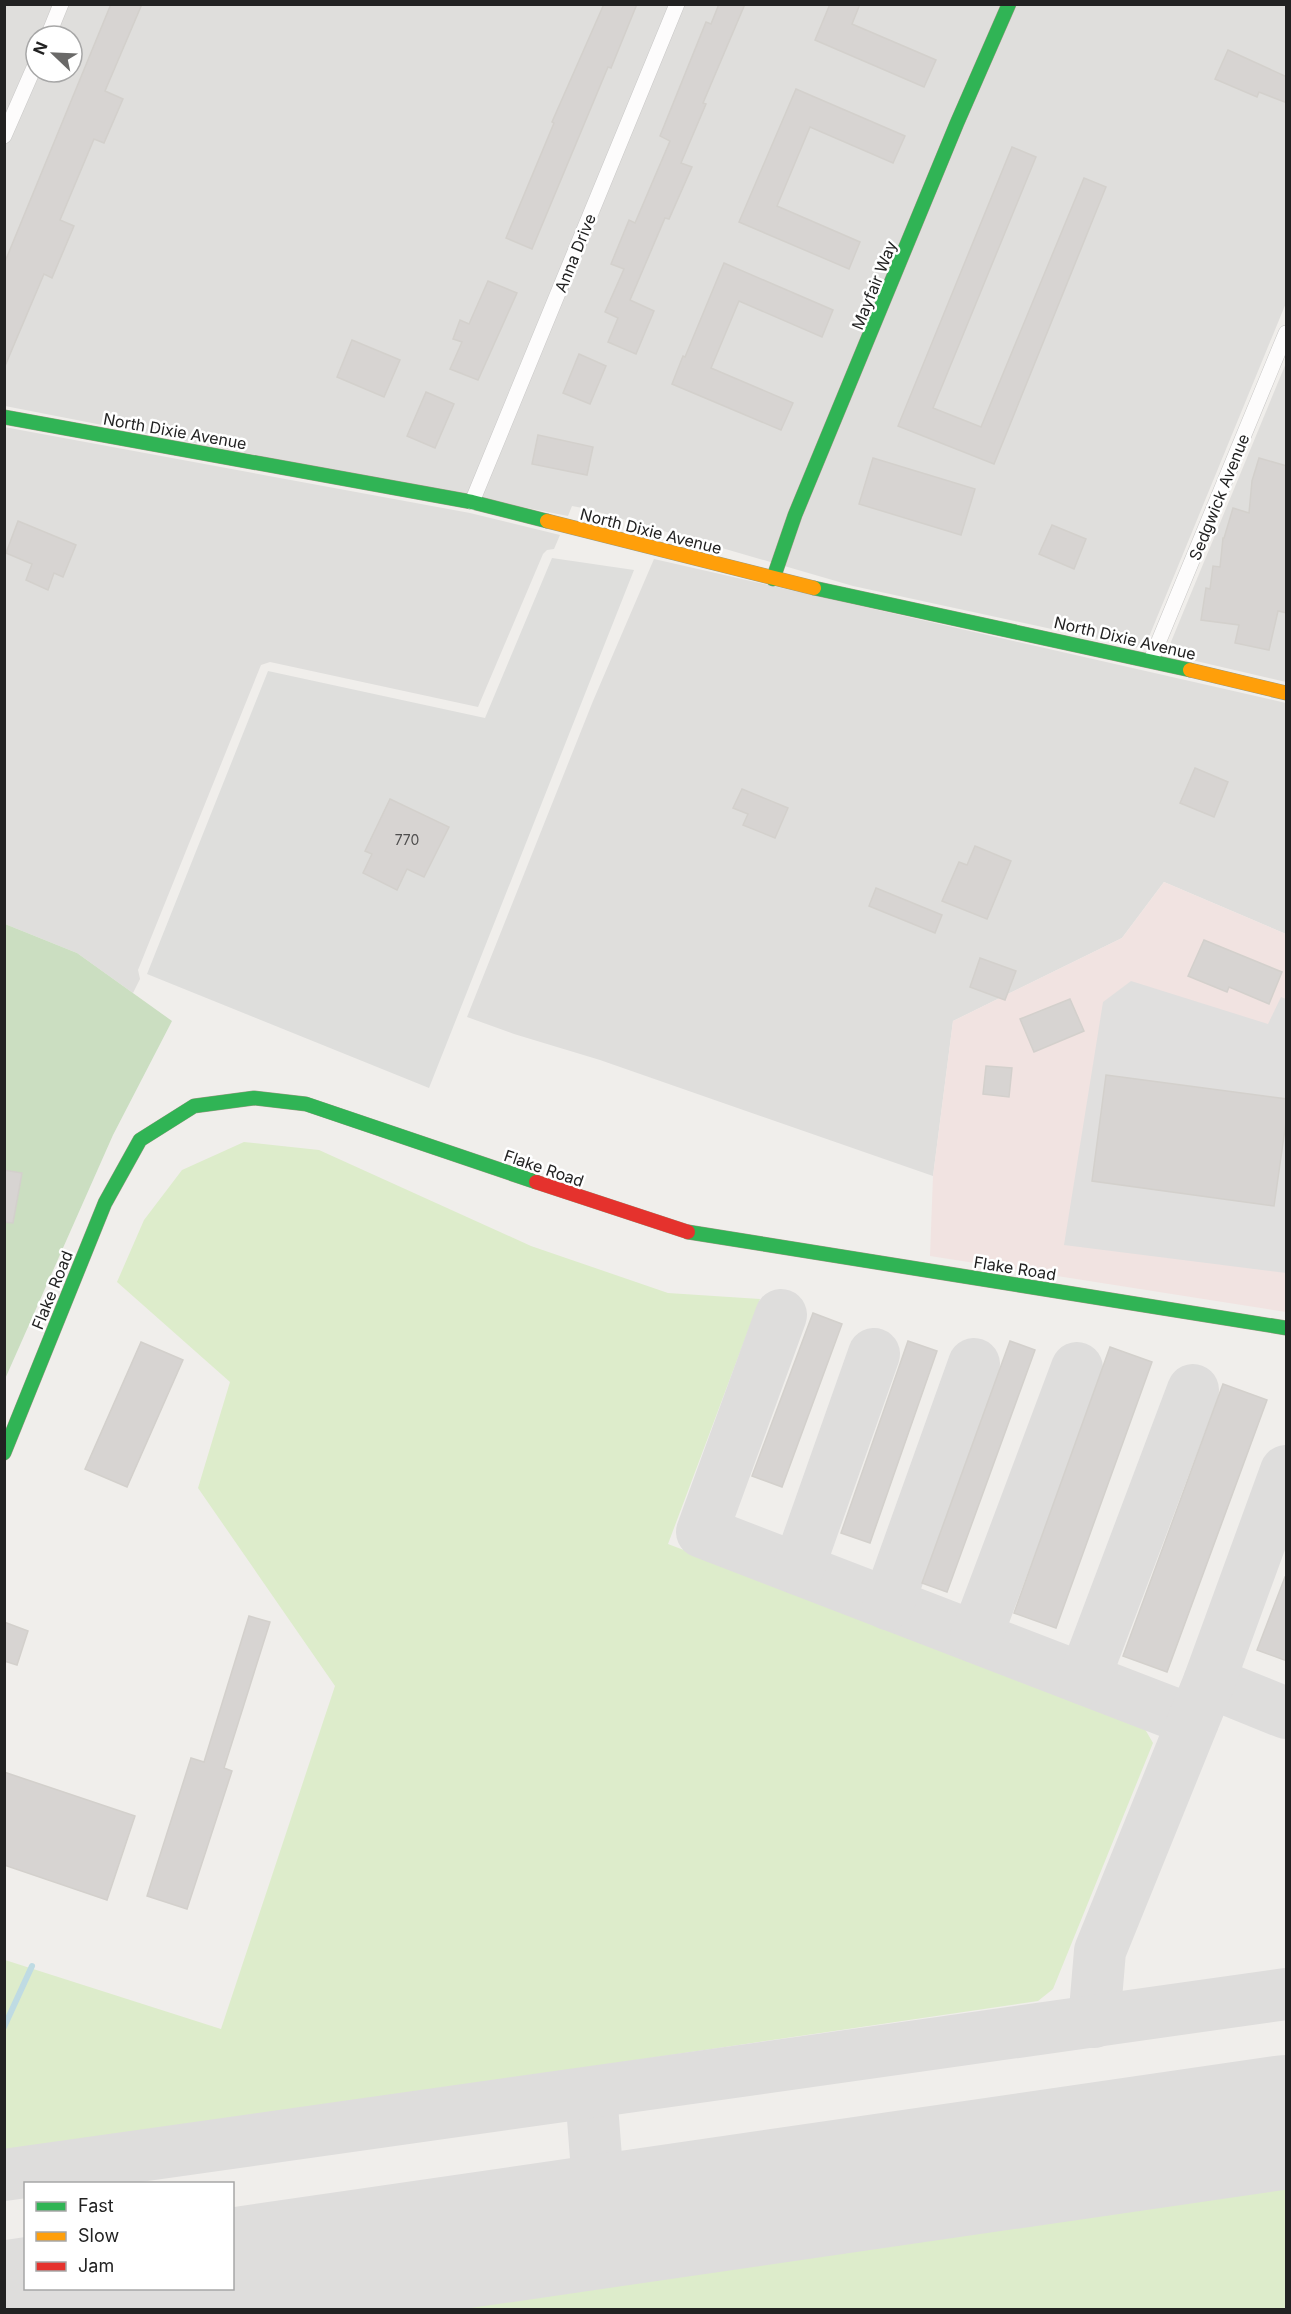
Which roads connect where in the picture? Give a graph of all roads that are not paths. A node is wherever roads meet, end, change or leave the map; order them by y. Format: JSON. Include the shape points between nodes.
{"nodes":[{"id":1,"x":61,"y":4,"type":"edge"},
{"id":2,"x":677,"y":4,"type":"edge"},
{"id":3,"x":1009,"y":4,"type":"edge"},
{"id":4,"x":53,"y":24,"type":"edge"},
{"id":5,"x":27,"y":84,"type":"edge"},
{"id":6,"x":4,"y":136,"type":"edge"},
{"id":7,"x":1287,"y":333,"type":"edge"},
{"id":8,"x":4,"y":417,"type":"edge"},
{"id":9,"x":472,"y":502,"type":"junction"},
{"id":10,"x":773,"y":579,"type":"junction"},
{"id":11,"x":1151,"y":660,"type":"junction"},
{"id":12,"x":1287,"y":693,"type":"edge"},
{"id":13,"x":1287,"y":1328,"type":"edge"},
{"id":14,"x":4,"y":1454,"type":"edge"}],
"edges":[{"from":1,"to":4,"type":"street"},
{"from":2,"to":9,"type":"street","name":"Anna Drive"},
{"from":3,"to":10,"type":"street","name":"Mayfair Way","via":[[795,515]]},
{"from":5,"to":6,"type":"street"},
{"from":7,"to":11,"type":"street","name":"Sedgwick Avenue"},
{"from":8,"to":9,"type":"street","name":"North Dixie Avenue"},
{"from":9,"to":10,"type":"street","name":"North Dixie Avenue"},
{"from":10,"to":11,"type":"street","name":"North Dixie Avenue"},
{"from":11,"to":12,"type":"street","name":"North Dixie Avenue"},
{"from":13,"to":14,"type":"street","name":"Flake Road","via":[[679,1231],[306,1104],[254,1098],[194,1106],[140,1140],[105,1203]]}]}
